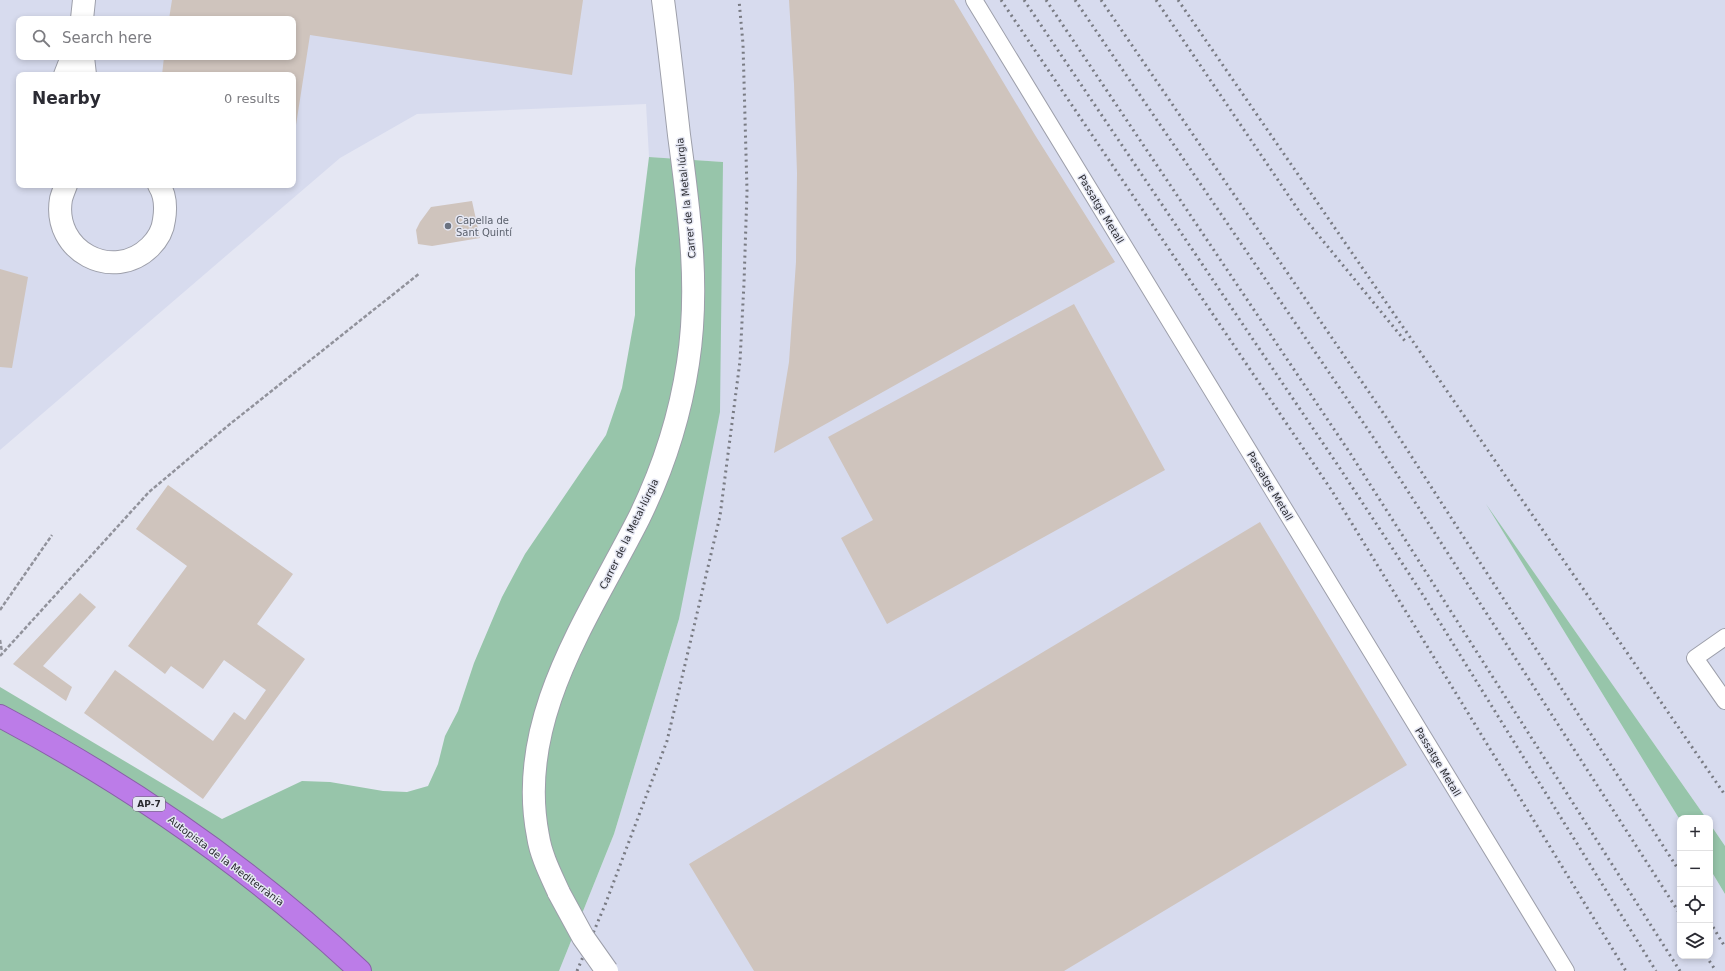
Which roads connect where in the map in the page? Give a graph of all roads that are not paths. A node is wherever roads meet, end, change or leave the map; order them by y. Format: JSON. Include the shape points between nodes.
{"nodes":[{"id":1,"x":84,"y":0,"type":"edge"},
{"id":2,"x":663,"y":0,"type":"edge"},
{"id":3,"x":974,"y":0,"type":"edge"},
{"id":4,"x":82,"y":16,"type":"edge"},
{"id":5,"x":71,"y":60,"type":"edge"},
{"id":6,"x":83,"y":60,"type":"edge"},
{"id":7,"x":67,"y":72,"type":"edge"},
{"id":8,"x":85,"y":72,"type":"edge"},
{"id":9,"x":161,"y":188,"type":"edge"},
{"id":10,"x":62,"y":190,"type":"edge"},
{"id":11,"x":1725,"y":637,"type":"edge"},
{"id":12,"x":1725,"y":701,"type":"edge"},
{"id":13,"x":0,"y":716,"type":"edge"},
{"id":14,"x":360,"y":971,"type":"edge"},
{"id":15,"x":607,"y":971,"type":"edge"},
{"id":16,"x":1566,"y":971,"type":"edge"}],
"edges":[{"from":1,"to":4,"type":"street"},
{"from":2,"to":15,"type":"street","name":"Carrer de la Metal·lúrgia","bridge":true,"via":[[691,223],[694,267],[693,318],[688,362],[680,406],[656,479],[555,684],[545,713],[534,775],[538,837],[547,866],[583,937]]},
{"from":3,"to":16,"type":"lane","name":"Passatge Metall"},
{"from":5,"to":7,"type":"street"},
{"from":6,"to":8,"type":"street"},
{"from":9,"to":10,"type":"street","via":[[166,207],[164,225],[156,241],[143,253],[127,261],[109,262],[91,258],[76,248],[66,234],[60,217]]},
{"from":11,"to":12,"type":"lane","via":[[1695,658]]},
{"from":13,"to":14,"type":"highway","name":"Autopista de la Mediterrània","number":"AP-7","via":[[102,774],[166,816],[287,907]]}]}
